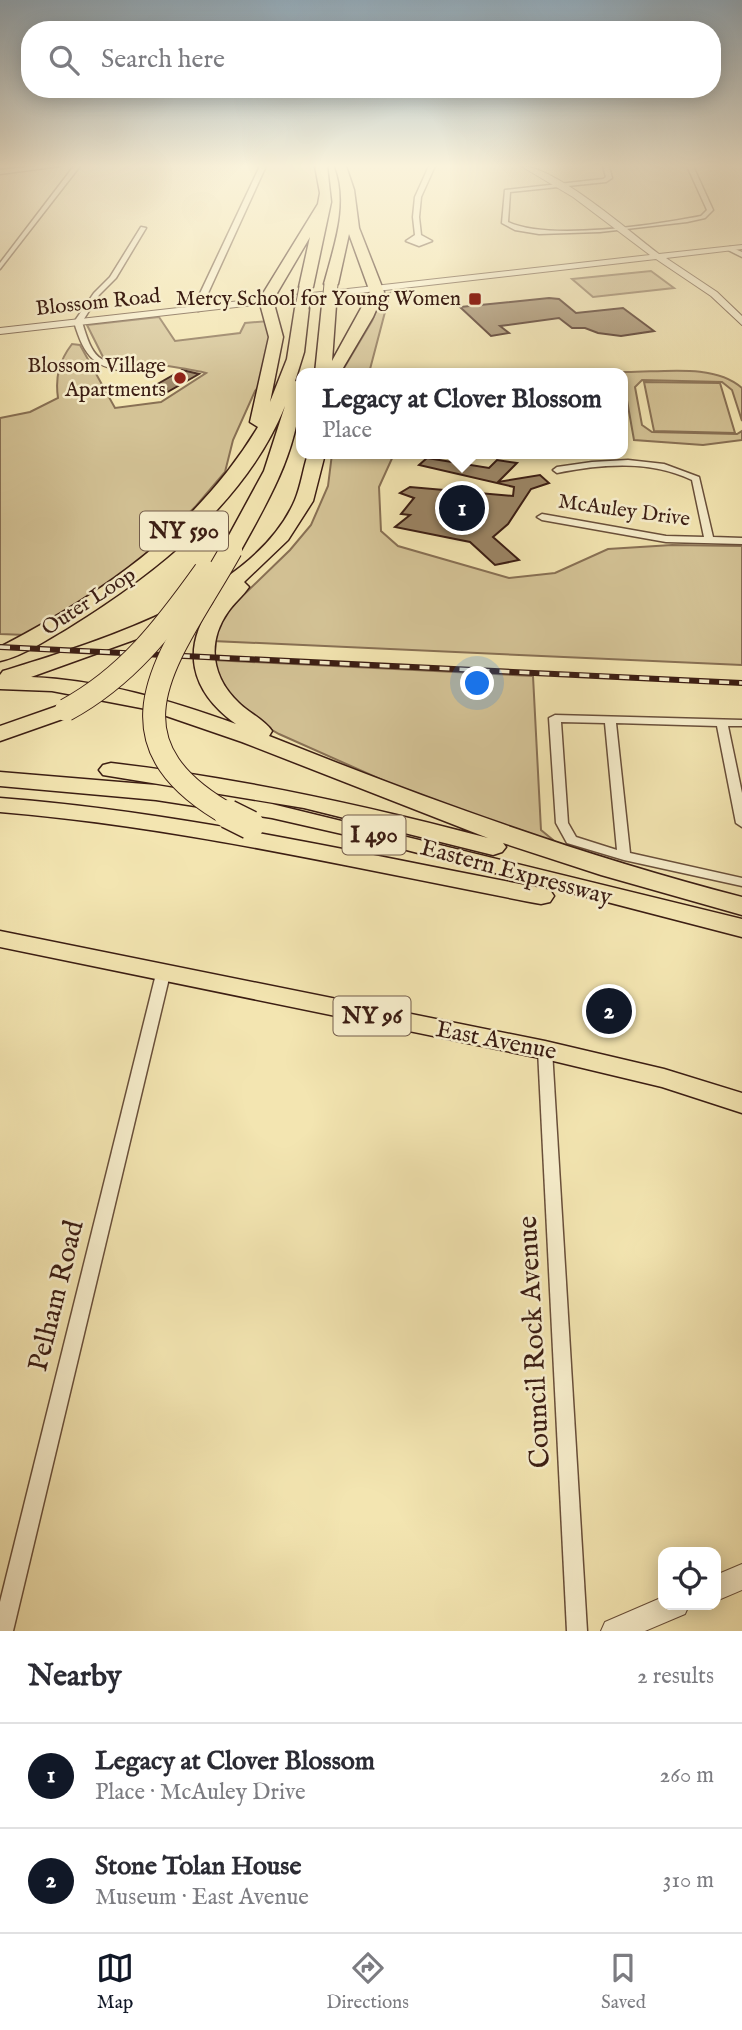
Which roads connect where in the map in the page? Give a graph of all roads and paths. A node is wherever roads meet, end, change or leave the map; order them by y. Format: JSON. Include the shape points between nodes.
{"nodes":[{"id":1,"x":19,"y":242,"type":"edge"},
{"id":2,"x":135,"y":242,"type":"edge"},
{"id":3,"x":228,"y":242,"type":"edge"},
{"id":4,"x":301,"y":242,"type":"edge"},
{"id":5,"x":316,"y":242,"type":"edge"},
{"id":6,"x":339,"y":242,"type":"edge"},
{"id":7,"x":358,"y":242,"type":"edge"},
{"id":8,"x":637,"y":242,"type":"edge"},
{"id":9,"x":742,"y":247,"type":"edge"},
{"id":10,"x":730,"y":249,"type":"junction"},
{"id":11,"x":742,"y":256,"type":"edge"},
{"id":12,"x":660,"y":258,"type":"junction"},
{"id":13,"x":0,"y":267,"type":"edge"},
{"id":14,"x":376,"y":290,"type":"junction"},
{"id":15,"x":266,"y":302,"type":"junction"},
{"id":16,"x":201,"y":309,"type":"junction"},
{"id":17,"x":78,"y":322,"type":"junction"},
{"id":18,"x":742,"y":322,"type":"edge"},
{"id":19,"x":0,"y":331,"type":"edge"},
{"id":20,"x":298,"y":344,"type":"junction"},
{"id":21,"x":296,"y":368,"type":"edge"},
{"id":22,"x":296,"y":368,"type":"edge"},
{"id":23,"x":323,"y":368,"type":"edge"},
{"id":24,"x":335,"y":368,"type":"edge"},
{"id":25,"x":132,"y":370,"type":"dead end"},
{"id":26,"x":315,"y":459,"type":"edge"},
{"id":27,"x":557,"y":470,"type":"dead end"},
{"id":28,"x":266,"y":483,"type":"junction"},
{"id":29,"x":220,"y":494,"type":"junction"},
{"id":30,"x":542,"y":517,"type":"dead end"},
{"id":31,"x":292,"y":525,"type":"junction"},
{"id":32,"x":709,"y":540,"type":"junction"},
{"id":33,"x":742,"y":541,"type":"edge"},
{"id":34,"x":0,"y":655,"type":"edge"},
{"id":35,"x":0,"y":681,"type":"edge"},
{"id":36,"x":610,"y":719,"type":"junction"},
{"id":37,"x":722,"y":723,"type":"junction"},
{"id":38,"x":742,"y":723,"type":"edge"},
{"id":39,"x":0,"y":734,"type":"edge"},
{"id":40,"x":0,"y":762,"type":"edge"},
{"id":41,"x":339,"y":772,"type":"junction"},
{"id":42,"x":0,"y":779,"type":"edge"},
{"id":43,"x":0,"y":805,"type":"edge"},
{"id":44,"x":742,"y":823,"type":"edge"},
{"id":45,"x":624,"y":856,"type":"junction"},
{"id":46,"x":462,"y":879,"type":"junction"},
{"id":47,"x":742,"y":882,"type":"edge"},
{"id":48,"x":742,"y":906,"type":"edge"},
{"id":49,"x":742,"y":928,"type":"edge"},
{"id":50,"x":742,"y":933,"type":"edge"},
{"id":51,"x":0,"y":939,"type":"edge"},
{"id":52,"x":163,"y":974,"type":"junction"},
{"id":53,"x":545,"y":1050,"type":"junction"},
{"id":54,"x":742,"y":1103,"type":"edge"},
{"id":55,"x":742,"y":1577,"type":"edge"},
{"id":56,"x":721,"y":1586,"type":"edge"},
{"id":57,"x":664,"y":1610,"type":"edge"},
{"id":58,"x":3,"y":1631,"type":"edge"},
{"id":59,"x":577,"y":1631,"type":"edge"},
{"id":60,"x":614,"y":1631,"type":"edge"}],
"edges":[{"from":1,"to":13,"type":"street"},
{"from":2,"to":17,"type":"street"},
{"from":3,"to":16,"type":"street","via":[[200,302]]},
{"from":4,"to":15,"type":"highway"},
{"from":5,"to":20,"type":"highway","name":"Outer Loop","number":"NY 590","bridge":true},
{"from":6,"to":23,"type":"highway","bridge":true},
{"from":7,"to":14,"type":"highway"},
{"from":8,"to":12,"type":"street"},
{"from":9,"to":10,"type":"street","name":"Blossom Road"},
{"from":10,"to":11,"type":"street"},
{"from":10,"to":12,"type":"street","name":"Blossom Road"},
{"from":12,"to":14,"type":"street","name":"Blossom Road"},
{"from":12,"to":18,"type":"street"},
{"from":14,"to":15,"type":"street","name":"Blossom Road"},
{"from":14,"to":24,"type":"highway","via":[[366,317]]},
{"from":15,"to":16,"type":"street","name":"Blossom Road"},
{"from":15,"to":29,"type":"highway","via":[[276,337],[261,415]]},
{"from":16,"to":17,"type":"street","name":"Blossom Road"},
{"from":17,"to":19,"type":"street","name":"Blossom Road"},
{"from":17,"to":25,"type":"street","via":[[96,362]]},
{"from":20,"to":21,"type":"highway"},
{"from":20,"to":29,"type":"highway","name":"Outer Loop","number":"NY 590","via":[[274,415]]},
{"from":22,"to":28,"type":"highway","via":[[292,417]]},
{"from":26,"to":31,"type":"highway","name":"Outer Loop","number":"NY 590","via":[[310,491]]},
{"from":27,"to":32,"type":"street","via":[[603,463],[637,464],[687,474],[696,479]]},
{"from":28,"to":39,"type":"highway","bridge":true,"via":[[136,663],[106,688],[66,710]]},
{"from":28,"to":46,"type":"highway","bridge":true,"via":[[161,680],[151,720],[158,748],[174,774],[203,799],[250,825]]},
{"from":29,"to":34,"type":"highway","name":"Outer Loop","number":"NY 590","via":[[166,548],[120,584]]},
{"from":30,"to":32,"type":"street","name":"McAuley Drive","via":[[666,538]]},
{"from":31,"to":35,"type":"highway","name":"Outer Loop","number":"NY 590","via":[[242,574],[176,615]]},
{"from":31,"to":41,"type":"highway","via":[[272,554],[212,618],[202,664],[215,692],[238,715]]},
{"from":32,"to":33,"type":"street","name":"McAuley Drive"},
{"from":35,"to":41,"type":"highway","via":[[115,693],[166,706]]},
{"from":36,"to":37,"type":"street"},
{"from":36,"to":45,"type":"street"},
{"from":36,"to":45,"type":"street","via":[[555,718],[562,823],[566,835],[577,842]]},
{"from":37,"to":38,"type":"street"},
{"from":37,"to":44,"type":"street"},
{"from":40,"to":48,"type":"highway","name":"Eastern Expressway","number":"I 490","via":[[139,773],[273,793]]},
{"from":41,"to":48,"type":"highway","via":[[572,858]]},
{"from":42,"to":49,"type":"highway","name":"Eastern Expressway","number":"I 490","via":[[135,790],[273,812]]},
{"from":43,"to":46,"type":"highway","via":[[127,818]]},
{"from":45,"to":47,"type":"street"},
{"from":46,"to":50,"type":"highway"},
{"from":51,"to":52,"type":"main road","name":"East Avenue","number":"NY 96"},
{"from":52,"to":53,"type":"main road","name":"East Avenue","number":"NY 96"},
{"from":52,"to":58,"type":"street","name":"Pelham Road"},
{"from":53,"to":54,"type":"main road","name":"East Avenue","number":"NY 96","via":[[664,1078]]},
{"from":53,"to":59,"type":"street","name":"Council Rock Avenue"},
{"from":55,"to":56,"type":"street"},
{"from":57,"to":60,"type":"street"}]}
